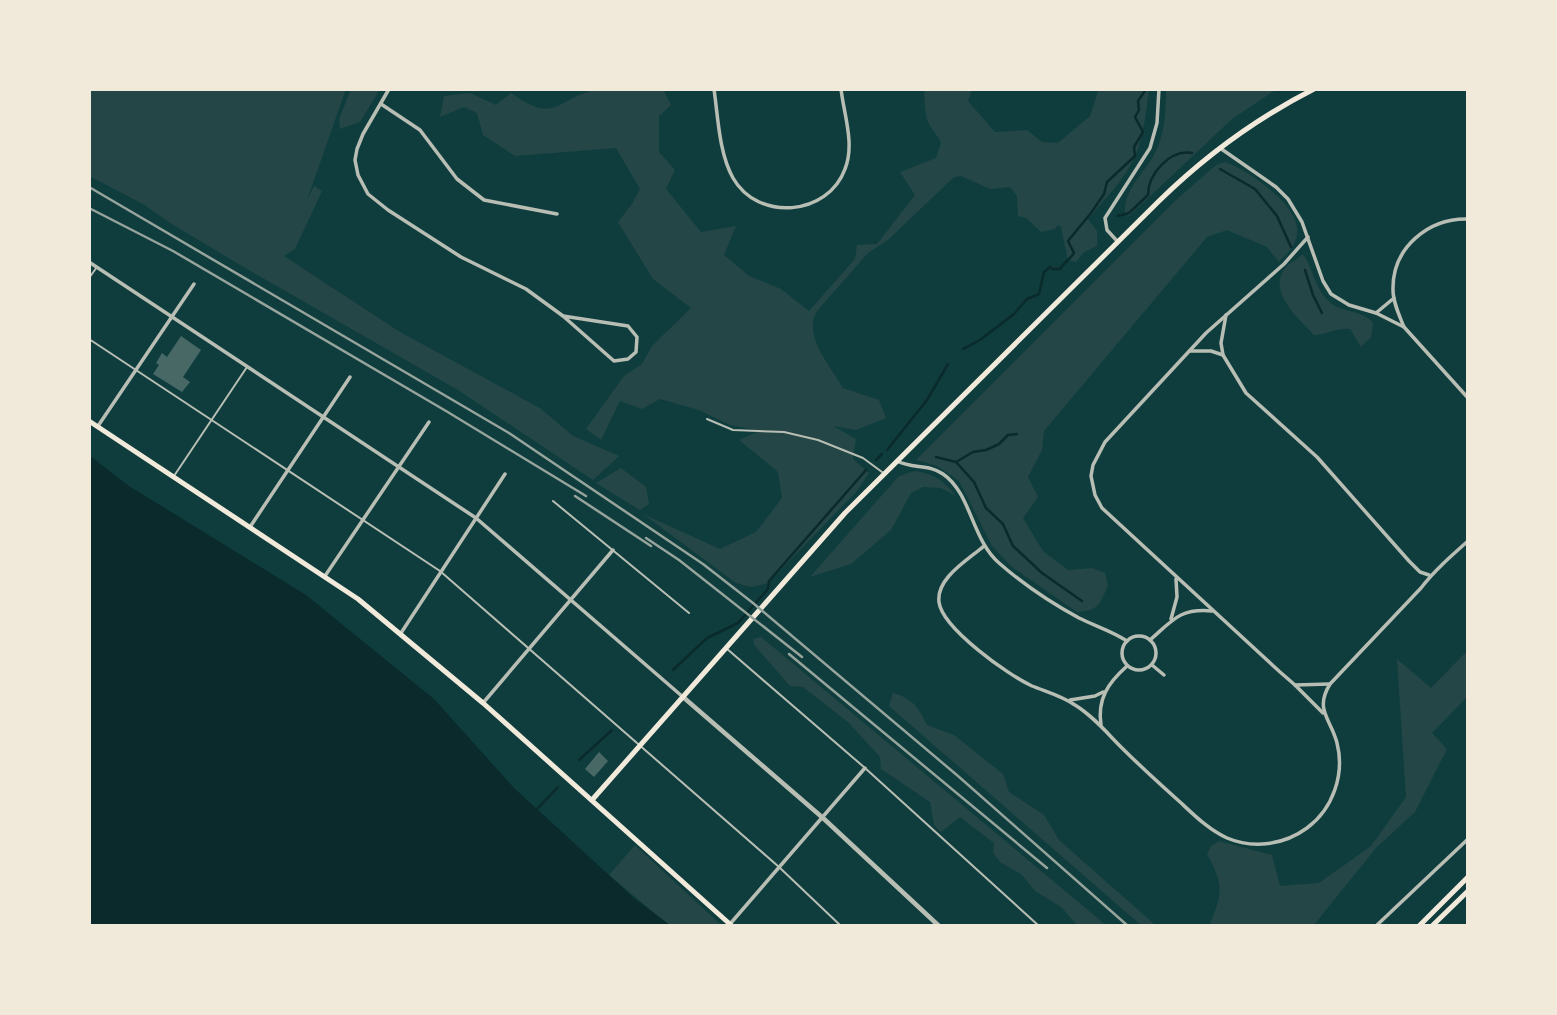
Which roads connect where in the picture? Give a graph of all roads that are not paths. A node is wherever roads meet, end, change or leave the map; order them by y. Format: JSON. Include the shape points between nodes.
{"nodes":[{"id":1,"x":389,"y":89,"type":"edge"},
{"id":2,"x":714,"y":89,"type":"edge"},
{"id":3,"x":841,"y":89,"type":"edge"},
{"id":4,"x":1159,"y":89,"type":"edge"},
{"id":5,"x":1314,"y":89,"type":"edge"},
{"id":6,"x":381,"y":104,"type":"junction"},
{"id":7,"x":1220,"y":148,"type":"junction"},
{"id":8,"x":557,"y":214,"type":"dead end"},
{"id":9,"x":1468,"y":219,"type":"edge"},
{"id":10,"x":1308,"y":237,"type":"junction"},
{"id":11,"x":1118,"y":242,"type":"junction"},
{"id":12,"x":89,"y":262,"type":"edge"},
{"id":13,"x":97,"y":267,"type":"junction"},
{"id":14,"x":89,"y":278,"type":"edge"},
{"id":15,"x":194,"y":284,"type":"dead end"},
{"id":16,"x":1394,"y":298,"type":"junction"},
{"id":17,"x":1227,"y":313,"type":"junction"},
{"id":18,"x":1376,"y":313,"type":"junction"},
{"id":19,"x":563,"y":316,"type":"junction"},
{"id":20,"x":172,"y":317,"type":"junction"},
{"id":21,"x":1404,"y":327,"type":"junction"},
{"id":22,"x":89,"y":339,"type":"edge"},
{"id":23,"x":1190,"y":351,"type":"junction"},
{"id":24,"x":1223,"y":355,"type":"junction"},
{"id":25,"x":248,"y":367,"type":"junction"},
{"id":26,"x":137,"y":370,"type":"junction"},
{"id":27,"x":350,"y":377,"type":"dead end"},
{"id":28,"x":1468,"y":398,"type":"edge"},
{"id":29,"x":324,"y":417,"type":"junction"},
{"id":30,"x":706,"y":419,"type":"dead end"},
{"id":31,"x":213,"y":420,"type":"junction"},
{"id":32,"x":89,"y":421,"type":"edge"},
{"id":33,"x":429,"y":422,"type":"dead end"},
{"id":34,"x":98,"y":426,"type":"junction"},
{"id":35,"x":897,"y":461,"type":"junction"},
{"id":36,"x":400,"y":468,"type":"junction"},
{"id":37,"x":288,"y":470,"type":"junction"},
{"id":38,"x":505,"y":474,"type":"dead end"},
{"id":39,"x":884,"y":474,"type":"junction"},
{"id":40,"x":174,"y":477,"type":"junction"},
{"id":41,"x":553,"y":501,"type":"dead end"},
{"id":42,"x":476,"y":518,"type":"junction"},
{"id":43,"x":364,"y":522,"type":"junction"},
{"id":44,"x":250,"y":527,"type":"junction"},
{"id":45,"x":1468,"y":541,"type":"edge"},
{"id":46,"x":984,"y":546,"type":"junction"},
{"id":47,"x":613,"y":550,"type":"junction"},
{"id":48,"x":440,"y":571,"type":"junction"},
{"id":49,"x":1429,"y":575,"type":"junction"},
{"id":50,"x":325,"y":576,"type":"junction"},
{"id":51,"x":1176,"y":577,"type":"junction"},
{"id":52,"x":571,"y":600,"type":"junction"},
{"id":53,"x":1214,"y":611,"type":"junction"},
{"id":54,"x":689,"y":612,"type":"dead end"},
{"id":55,"x":1171,"y":620,"type":"junction"},
{"id":56,"x":401,"y":633,"type":"junction"},
{"id":57,"x":1150,"y":640,"type":"junction"},
{"id":58,"x":1127,"y":641,"type":"junction"},
{"id":59,"x":726,"y":648,"type":"junction"},
{"id":60,"x":529,"y":649,"type":"junction"},
{"id":61,"x":1152,"y":665,"type":"junction"},
{"id":62,"x":1128,"y":666,"type":"junction"},
{"id":63,"x":1164,"y":675,"type":"dead end"},
{"id":64,"x":1330,"y":684,"type":"junction"},
{"id":65,"x":1295,"y":685,"type":"junction"},
{"id":66,"x":1106,"y":691,"type":"junction"},
{"id":67,"x":683,"y":697,"type":"junction"},
{"id":68,"x":1068,"y":700,"type":"junction"},
{"id":69,"x":484,"y":703,"type":"junction"},
{"id":70,"x":1324,"y":713,"type":"junction"},
{"id":71,"x":1101,"y":727,"type":"junction"},
{"id":72,"x":640,"y":745,"type":"junction"},
{"id":73,"x":865,"y":768,"type":"junction"},
{"id":74,"x":592,"y":800,"type":"junction"},
{"id":75,"x":822,"y":818,"type":"junction"},
{"id":76,"x":1468,"y":839,"type":"edge"},
{"id":77,"x":779,"y":867,"type":"junction"},
{"id":78,"x":1468,"y":877,"type":"edge"},
{"id":79,"x":1468,"y":891,"type":"edge"},
{"id":80,"x":731,"y":925,"type":"edge"},
{"id":81,"x":841,"y":926,"type":"edge"},
{"id":82,"x":939,"y":926,"type":"edge"},
{"id":83,"x":1039,"y":926,"type":"edge"},
{"id":84,"x":1376,"y":926,"type":"edge"},
{"id":85,"x":1419,"y":926,"type":"edge"},
{"id":86,"x":1432,"y":926,"type":"edge"}],
"edges":[{"from":1,"to":6,"type":"street"},
{"from":2,"to":3,"type":"street","via":[[733,179],[762,203],[791,208],[812,203],[828,192],[846,167],[849,141]]},
{"from":4,"to":11,"type":"street","via":[[1150,148],[1105,218],[1107,230]]},
{"from":5,"to":7,"type":"main road"},
{"from":6,"to":8,"type":"street","via":[[420,130],[457,179],[484,200]]},
{"from":6,"to":19,"type":"street","via":[[356,149],[356,166],[368,194],[461,257],[526,289]]},
{"from":7,"to":10,"type":"street","via":[[1282,191]]},
{"from":7,"to":11,"type":"main road"},
{"from":9,"to":16,"type":"street","via":[[1437,223],[1410,243],[1396,270]]},
{"from":10,"to":17,"type":"street"},
{"from":10,"to":18,"type":"street","via":[[1327,290],[1339,300]]},
{"from":11,"to":35,"type":"main road"},
{"from":12,"to":13,"type":"street"},
{"from":13,"to":14,"type":"lane"},
{"from":13,"to":20,"type":"street"},
{"from":15,"to":20,"type":"street"},
{"from":16,"to":18,"type":"street"},
{"from":16,"to":21,"type":"street"},
{"from":17,"to":23,"type":"street"},
{"from":17,"to":24,"type":"street"},
{"from":18,"to":21,"type":"street"},
{"from":19,"to":19,"type":"street","via":[[628,326],[637,337],[636,352],[614,361]]},
{"from":20,"to":25,"type":"street"},
{"from":20,"to":26,"type":"street"},
{"from":21,"to":28,"type":"street"},
{"from":22,"to":26,"type":"lane"},
{"from":23,"to":24,"type":"street"},
{"from":23,"to":51,"type":"street","via":[[1105,442],[1091,476],[1102,508]]},
{"from":24,"to":49,"type":"street","via":[[1246,393],[1317,457],[1409,561]]},
{"from":25,"to":29,"type":"street"},
{"from":25,"to":31,"type":"lane"},
{"from":26,"to":31,"type":"lane"},
{"from":26,"to":34,"type":"street"},
{"from":27,"to":29,"type":"street"},
{"from":29,"to":36,"type":"street"},
{"from":29,"to":37,"type":"street"},
{"from":30,"to":39,"type":"lane","via":[[733,430],[803,435],[871,463]]},
{"from":31,"to":37,"type":"lane"},
{"from":31,"to":40,"type":"lane"},
{"from":32,"to":34,"type":"main road"},
{"from":33,"to":36,"type":"street"},
{"from":34,"to":40,"type":"main road"},
{"from":35,"to":39,"type":"main road"},
{"from":35,"to":46,"type":"street","via":[[931,468],[947,477]]},
{"from":36,"to":42,"type":"street"},
{"from":36,"to":43,"type":"street"},
{"from":37,"to":43,"type":"lane"},
{"from":37,"to":44,"type":"street"},
{"from":38,"to":42,"type":"street"},
{"from":39,"to":59,"type":"main road"},
{"from":40,"to":44,"type":"main road"},
{"from":41,"to":47,"type":"lane"},
{"from":42,"to":48,"type":"street"},
{"from":42,"to":52,"type":"street"},
{"from":43,"to":48,"type":"lane"},
{"from":43,"to":50,"type":"street"},
{"from":44,"to":50,"type":"main road"},
{"from":45,"to":49,"type":"street"},
{"from":46,"to":58,"type":"street","via":[[1048,599]]},
{"from":46,"to":68,"type":"street","via":[[942,586],[939,601],[944,615],[1008,671]]},
{"from":47,"to":52,"type":"street"},
{"from":47,"to":54,"type":"lane"},
{"from":48,"to":56,"type":"street"},
{"from":48,"to":60,"type":"lane"},
{"from":49,"to":64,"type":"street"},
{"from":50,"to":56,"type":"main road"},
{"from":51,"to":53,"type":"street"},
{"from":51,"to":55,"type":"street"},
{"from":52,"to":60,"type":"street"},
{"from":52,"to":67,"type":"street"},
{"from":53,"to":55,"type":"street","via":[[1185,613]]},
{"from":53,"to":65,"type":"street"},
{"from":55,"to":57,"type":"street"},
{"from":56,"to":69,"type":"main road"},
{"from":57,"to":58,"type":"street","via":[[1141,636]]},
{"from":57,"to":61,"type":"street","via":[[1156,652]]},
{"from":58,"to":62,"type":"street","via":[[1122,652]]},
{"from":59,"to":67,"type":"main road"},
{"from":59,"to":73,"type":"lane"},
{"from":60,"to":69,"type":"street"},
{"from":60,"to":72,"type":"lane"},
{"from":61,"to":62,"type":"street","via":[[1137,670]]},
{"from":61,"to":63,"type":"street"},
{"from":62,"to":66,"type":"street"},
{"from":64,"to":65,"type":"street"},
{"from":64,"to":70,"type":"street"},
{"from":65,"to":70,"type":"street"},
{"from":66,"to":68,"type":"street"},
{"from":66,"to":71,"type":"street","via":[[1100,706]]},
{"from":67,"to":72,"type":"main road"},
{"from":67,"to":75,"type":"street"},
{"from":68,"to":71,"type":"street"},
{"from":69,"to":74,"type":"main road"},
{"from":70,"to":71,"type":"street","via":[[1339,756],[1332,797],[1306,829],[1265,844],[1238,841],[1211,828]]},
{"from":72,"to":74,"type":"main road"},
{"from":72,"to":77,"type":"lane"},
{"from":73,"to":75,"type":"street"},
{"from":73,"to":83,"type":"lane"},
{"from":74,"to":80,"type":"main road"},
{"from":75,"to":77,"type":"street"},
{"from":75,"to":82,"type":"street"},
{"from":76,"to":84,"type":"street"},
{"from":77,"to":80,"type":"street"},
{"from":77,"to":81,"type":"lane"},
{"from":78,"to":85,"type":"main road"},
{"from":79,"to":86,"type":"main road"}]}
